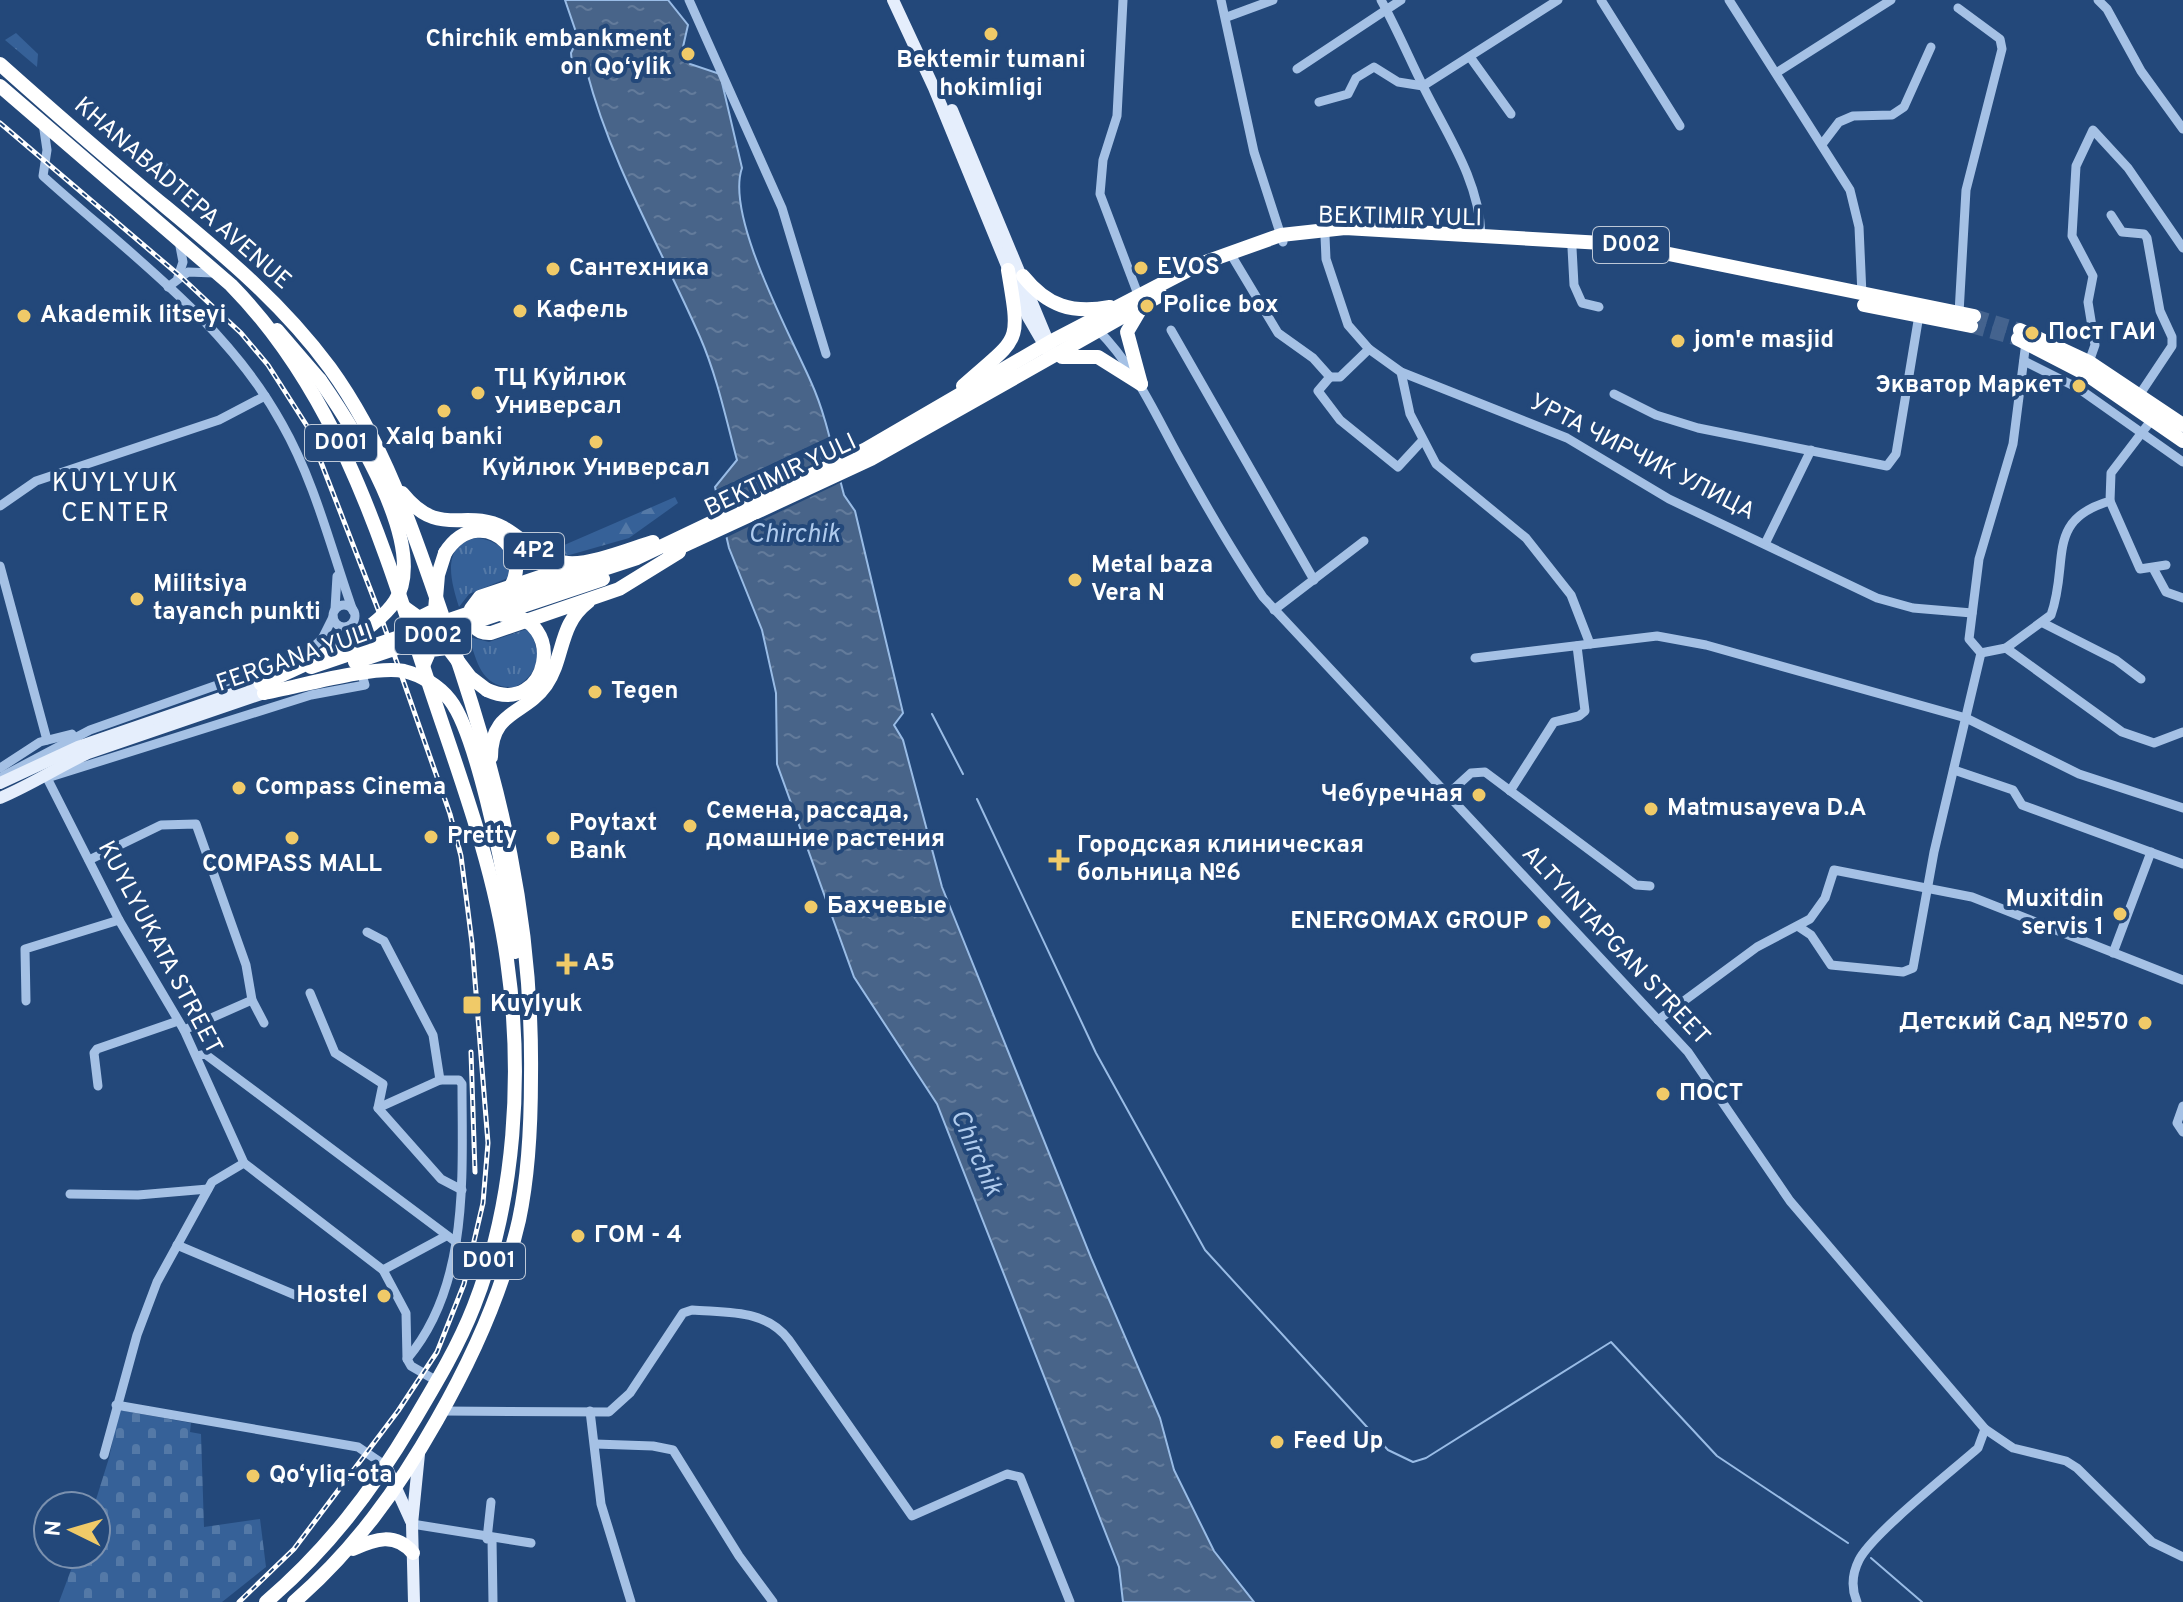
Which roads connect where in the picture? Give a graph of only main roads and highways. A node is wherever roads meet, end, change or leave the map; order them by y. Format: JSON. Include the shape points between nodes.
{"nodes":[{"id":1,"x":893,"y":0,"type":"edge"},
{"id":2,"x":902,"y":0,"type":"edge"},
{"id":3,"x":0,"y":64,"type":"edge"},
{"id":4,"x":0,"y":86,"type":"edge"},
{"id":5,"x":1282,"y":238,"type":"junction"},
{"id":6,"x":1008,"y":270,"type":"junction"},
{"id":7,"x":1023,"y":276,"type":"junction"},
{"id":8,"x":1137,"y":302,"type":"junction"},
{"id":9,"x":256,"y":311,"type":"junction"},
{"id":10,"x":1095,"y":327,"type":"junction"},
{"id":11,"x":1046,"y":344,"type":"junction"},
{"id":12,"x":1054,"y":358,"type":"junction"},
{"id":13,"x":939,"y":408,"type":"junction"},
{"id":14,"x":2182,"y":437,"type":"edge"},
{"id":15,"x":868,"y":454,"type":"junction"},
{"id":16,"x":392,"y":479,"type":"junction"},
{"id":17,"x":698,"y":534,"type":"junction"},
{"id":18,"x":582,"y":563,"type":"junction"},
{"id":19,"x":598,"y":596,"type":"junction"},
{"id":20,"x":437,"y":598,"type":"junction"},
{"id":21,"x":405,"y":608,"type":"junction"},
{"id":22,"x":493,"y":611,"type":"junction"},
{"id":23,"x":457,"y":656,"type":"junction"},
{"id":24,"x":423,"y":667,"type":"junction"},
{"id":25,"x":262,"y":689,"type":"junction"},
{"id":26,"x":494,"y":773,"type":"junction"},
{"id":27,"x":0,"y":780,"type":"edge"},
{"id":28,"x":0,"y":798,"type":"edge"},
{"id":29,"x":513,"y":1033,"type":"junction"},
{"id":30,"x":419,"y":1451,"type":"junction"},
{"id":31,"x":386,"y":1466,"type":"junction"},
{"id":32,"x":395,"y":1489,"type":"junction"},
{"id":33,"x":412,"y":1524,"type":"junction"},
{"id":34,"x":349,"y":1550,"type":"junction"},
{"id":35,"x":413,"y":1553,"type":"junction"},
{"id":36,"x":266,"y":1602,"type":"edge"},
{"id":37,"x":294,"y":1602,"type":"edge"},
{"id":38,"x":414,"y":1602,"type":"edge"}],
"edges":[{"from":1,"to":6,"type":"main road"},
{"from":2,"to":7,"type":"main road"},
{"from":3,"to":16,"type":"highway","name":"KHANABADTEPA AVENUE","number":"D001","via":[[274,302],[334,374]]},
{"from":4,"to":9,"type":"highway","name":"KHANABADTEPA AVENUE","number":"D001"},
{"from":5,"to":5,"type":"highway","name":"BEKTIMIR YULI","number":"D002","via":[[1345,228],[1620,244],[1968,318],[1919,315],[1664,258],[1396,237]]},
{"from":5,"to":8,"type":"highway","name":"BEKTIMIR YULI","number":"D002"},
{"from":5,"to":8,"type":"highway","name":"BEKTIMIR YULI","number":"D002","via":[[1200,264]]},
{"from":6,"to":11,"type":"main road"},
{"from":6,"to":13,"type":"highway","via":[[1017,321],[1013,339]]},
{"from":7,"to":8,"type":"highway","via":[[1045,300],[1060,307],[1084,311]]},
{"from":7,"to":11,"type":"main road"},
{"from":8,"to":10,"type":"highway","name":"BEKTIMIR YULI","number":"D002"},
{"from":8,"to":12,"type":"highway","via":[[1127,332],[1141,384],[1098,357]]},
{"from":9,"to":21,"type":"highway","name":"KHANABADTEPA AVENUE","number":"D001","via":[[315,394],[340,441]]},
{"from":9,"to":25,"type":"highway","bridge":true,"via":[[293,345],[355,436],[403,550],[404,578],[396,600],[377,620]]},
{"from":10,"to":11,"type":"highway","name":"BEKTIMIR YULI","number":"D002"},
{"from":10,"to":12,"type":"highway","name":"BEKTIMIR YULI","number":"D002"},
{"from":11,"to":12,"type":"main road"},
{"from":11,"to":13,"type":"highway","name":"BEKTIMIR YULI","number":"D002"},
{"from":12,"to":15,"type":"highway","name":"BEKTIMIR YULI","number":"D002"},
{"from":13,"to":15,"type":"highway","name":"BEKTIMIR YULI","number":"D002"},
{"from":14,"to":14,"type":"highway","via":[[2086,374],[2021,337],[2089,362],[2140,394]]},
{"from":15,"to":17,"type":"highway","name":"BEKTIMIR YULI","number":"D002"},
{"from":16,"to":18,"type":"highway","number":"4P2","via":[[430,518],[494,524],[543,556]]},
{"from":16,"to":20,"type":"highway","name":"KHANABADTEPA AVENUE","number":"D001"},
{"from":17,"to":18,"type":"highway","number":"4P2"},
{"from":17,"to":19,"type":"highway","via":[[642,578]]},
{"from":17,"to":22,"type":"highway","name":"FERGANA YULI","number":"D002","bridge":true,"via":[[601,575]]},
{"from":18,"to":19,"type":"highway","via":[[480,597],[471,609],[472,623],[491,633]]},
{"from":19,"to":26,"type":"highway","via":[[569,621],[545,687],[499,726],[491,752]]},
{"from":20,"to":21,"type":"highway","via":[[435,610],[425,617],[413,616]]},
{"from":20,"to":22,"type":"highway","bridge":true,"via":[[445,553],[458,538],[488,532],[505,541],[515,557],[516,574]]},
{"from":20,"to":23,"type":"highway","name":"KHANABADTEPA AVENUE","number":"D001"},
{"from":21,"to":24,"type":"highway","name":"KHANABADTEPA AVENUE","number":"D001"},
{"from":22,"to":23,"type":"highway","bridge":true,"via":[[530,624],[542,640],[545,658],[538,679],[506,695],[487,690],[470,677]]},
{"from":22,"to":25,"type":"highway","name":"FERGANA YULI","number":"D002","bridge":true},
{"from":23,"to":24,"type":"highway","via":[[436,647],[426,655]]},
{"from":23,"to":26,"type":"highway","name":"KHANABADTEPA AVENUE","number":"D001"},
{"from":24,"to":29,"type":"highway","name":"KHANABADTEPA AVENUE","number":"D001","via":[[494,892]]},
{"from":25,"to":27,"type":"main road","name":"FERGANA YULI","via":[[91,742]]},
{"from":25,"to":28,"type":"main road","name":"FERGANA YULI","via":[[88,753]]},
{"from":25,"to":29,"type":"highway","bridge":true,"via":[[390,670],[415,675],[438,688],[454,706],[473,758],[509,907],[515,955]]},
{"from":26,"to":30,"type":"highway","name":"KHANABADTEPA AVENUE","number":"D001","via":[[513,854],[529,967],[529,1147],[519,1216],[500,1286]]},
{"from":29,"to":31,"type":"highway","name":"KHANABADTEPA AVENUE","number":"D001","via":[[510,1152],[496,1237],[475,1303],[437,1381]]},
{"from":30,"to":32,"type":"highway","name":"KHANABADTEPA AVENUE","number":"D001"},
{"from":30,"to":33,"type":"main road"},
{"from":31,"to":32,"type":"main road"},
{"from":31,"to":36,"type":"highway","name":"KHANABADTEPA AVENUE","number":"D001","via":[[338,1532]]},
{"from":32,"to":33,"type":"main road"},
{"from":32,"to":34,"type":"highway","name":"KHANABADTEPA AVENUE","number":"D001"},
{"from":33,"to":35,"type":"main road"},
{"from":34,"to":35,"type":"highway","via":[[387,1538]]},
{"from":34,"to":37,"type":"highway","name":"KHANABADTEPA AVENUE","number":"D001"},
{"from":35,"to":38,"type":"main road"}]}
